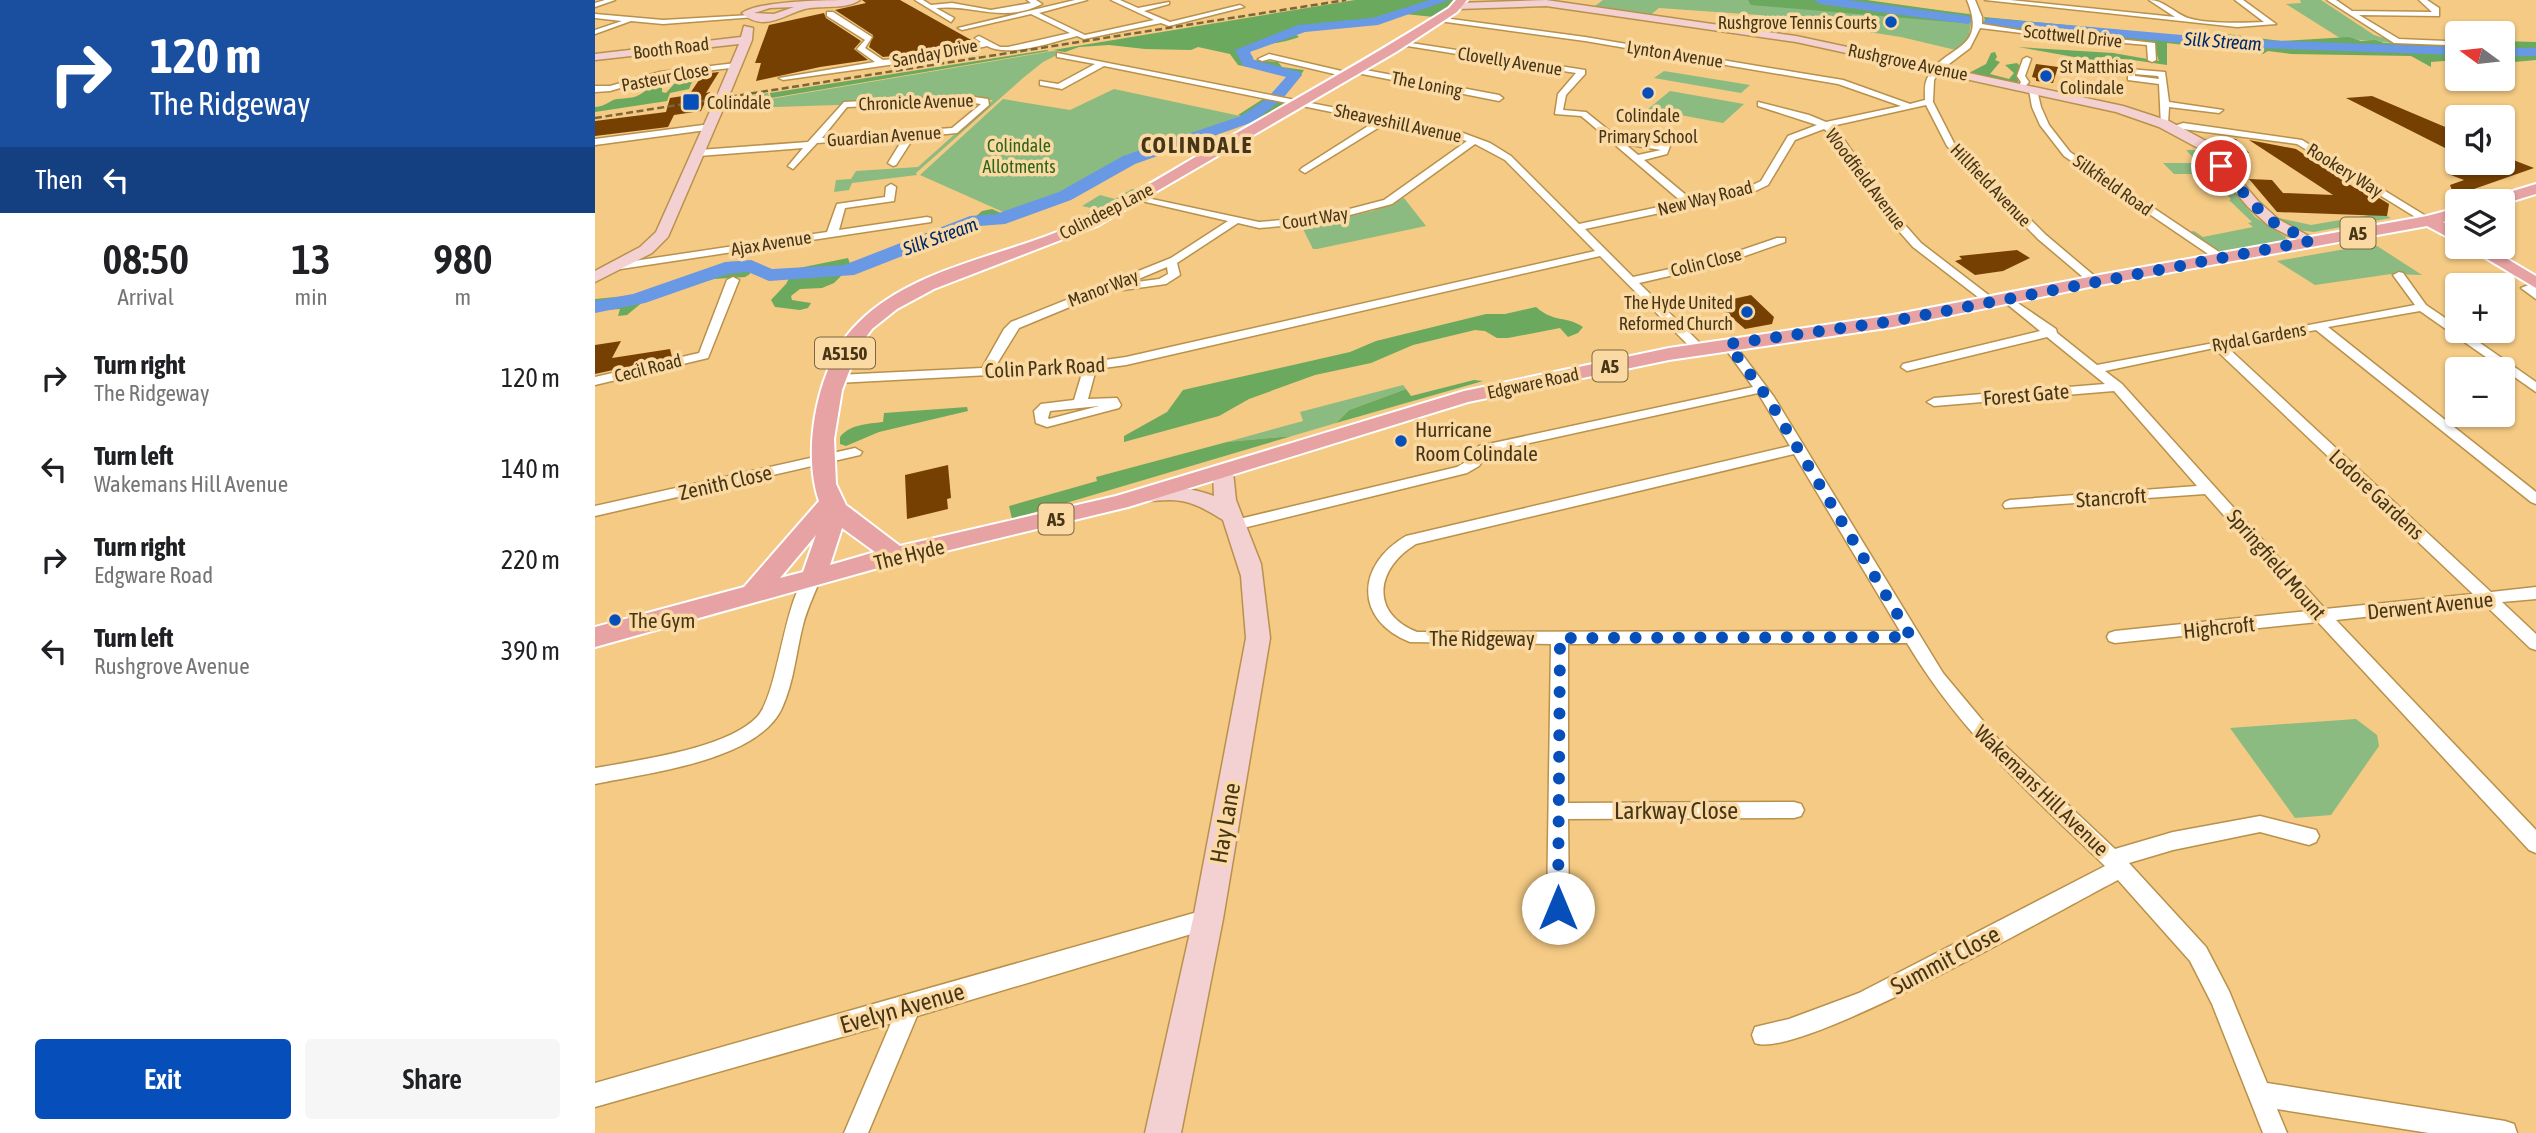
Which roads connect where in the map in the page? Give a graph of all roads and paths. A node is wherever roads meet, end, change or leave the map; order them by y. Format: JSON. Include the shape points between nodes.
{"nodes":[{"id":1,"x":612,"y":0,"type":"edge"},
{"id":2,"x":765,"y":0,"type":"edge"},
{"id":3,"x":855,"y":0,"type":"edge"},
{"id":4,"x":918,"y":0,"type":"edge"},
{"id":5,"x":1031,"y":0,"type":"edge"},
{"id":6,"x":1084,"y":0,"type":"edge"},
{"id":7,"x":1114,"y":0,"type":"edge"},
{"id":8,"x":1971,"y":0,"type":"edge"},
{"id":9,"x":1989,"y":0,"type":"edge"},
{"id":10,"x":2153,"y":0,"type":"edge"},
{"id":11,"x":2238,"y":0,"type":"edge"},
{"id":12,"x":2331,"y":0,"type":"edge"},
{"id":13,"x":2423,"y":0,"type":"edge"},
{"id":14,"x":1167,"y":3,"type":"dead end"},
{"id":15,"x":1460,"y":3,"type":"edge"},
{"id":16,"x":596,"y":5,"type":"edge"},
{"id":17,"x":791,"y":7,"type":"edge"},
{"id":18,"x":930,"y":7,"type":"junction"},
{"id":19,"x":1240,"y":7,"type":"dead end"},
{"id":20,"x":1138,"y":10,"type":"junction"},
{"id":21,"x":1032,"y":12,"type":"junction"},
{"id":22,"x":830,"y":13,"type":"dead end"},
{"id":23,"x":2350,"y":13,"type":"junction"},
{"id":24,"x":752,"y":14,"type":"junction"},
{"id":25,"x":595,"y":16,"type":"edge"},
{"id":26,"x":1439,"y":19,"type":"junction"},
{"id":27,"x":951,"y":20,"type":"dead end"},
{"id":28,"x":2184,"y":20,"type":"junction"},
{"id":29,"x":630,"y":21,"type":"junction"},
{"id":30,"x":1162,"y":21,"type":"junction"},
{"id":31,"x":1978,"y":23,"type":"junction"},
{"id":32,"x":595,"y":32,"type":"edge"},
{"id":33,"x":747,"y":34,"type":"junction"},
{"id":34,"x":1079,"y":34,"type":"junction"},
{"id":35,"x":989,"y":43,"type":"junction"},
{"id":36,"x":1401,"y":43,"type":"junction"},
{"id":37,"x":2445,"y":43,"type":"edge"},
{"id":38,"x":1060,"y":55,"type":"dead end"},
{"id":39,"x":595,"y":57,"type":"edge"},
{"id":40,"x":1262,"y":59,"type":"dead end"},
{"id":41,"x":2027,"y":59,"type":"dead end"},
{"id":42,"x":2152,"y":60,"type":"dead end"},
{"id":43,"x":882,"y":63,"type":"junction"},
{"id":44,"x":1104,"y":63,"type":"junction"},
{"id":45,"x":736,"y":65,"type":"junction"},
{"id":46,"x":1938,"y":68,"type":"junction"},
{"id":47,"x":1351,"y":72,"type":"junction"},
{"id":48,"x":783,"y":78,"type":"dead end"},
{"id":49,"x":2164,"y":82,"type":"dead end"},
{"id":50,"x":1043,"y":83,"type":"dead end"},
{"id":51,"x":595,"y":89,"type":"edge"},
{"id":52,"x":2026,"y":89,"type":"junction"},
{"id":53,"x":1499,"y":98,"type":"dead end"},
{"id":54,"x":1929,"y":102,"type":"junction"},
{"id":55,"x":1299,"y":103,"type":"junction"},
{"id":56,"x":1761,"y":104,"type":"dead end"},
{"id":57,"x":2167,"y":104,"type":"junction"},
{"id":58,"x":1907,"y":106,"type":"junction"},
{"id":59,"x":2219,"y":110,"type":"dead end"},
{"id":60,"x":1384,"y":120,"type":"junction"},
{"id":61,"x":1825,"y":125,"type":"junction"},
{"id":62,"x":2169,"y":126,"type":"junction"},
{"id":63,"x":709,"y":130,"type":"junction"},
{"id":64,"x":954,"y":131,"type":"joint"},
{"id":65,"x":911,"y":134,"type":"junction"},
{"id":66,"x":1474,"y":140,"type":"junction"},
{"id":67,"x":1616,"y":140,"type":"junction"},
{"id":68,"x":811,"y":143,"type":"junction"},
{"id":69,"x":595,"y":144,"type":"edge"},
{"id":70,"x":699,"y":153,"type":"junction"},
{"id":71,"x":1638,"y":158,"type":"junction"},
{"id":72,"x":893,"y":163,"type":"dead end"},
{"id":73,"x":793,"y":166,"type":"dead end"},
{"id":74,"x":1305,"y":170,"type":"dead end"},
{"id":75,"x":891,"y":187,"type":"dead end"},
{"id":76,"x":2536,"y":189,"type":"edge"},
{"id":77,"x":2515,"y":195,"type":"edge"},
{"id":78,"x":1137,"y":197,"type":"junction"},
{"id":79,"x":1690,"y":204,"type":"junction"},
{"id":80,"x":2445,"y":216,"type":"edge"},
{"id":81,"x":927,"y":220,"type":"dead end"},
{"id":82,"x":1235,"y":221,"type":"junction"},
{"id":83,"x":2429,"y":221,"type":"junction"},
{"id":84,"x":1578,"y":227,"type":"junction"},
{"id":85,"x":2445,"y":230,"type":"edge"},
{"id":86,"x":832,"y":234,"type":"junction"},
{"id":87,"x":1781,"y":240,"type":"dead end"},
{"id":88,"x":2310,"y":241,"type":"junction"},
{"id":89,"x":1601,"y":253,"type":"junction"},
{"id":90,"x":2221,"y":258,"type":"junction"},
{"id":91,"x":2495,"y":259,"type":"edge"},
{"id":92,"x":614,"y":267,"type":"junction"},
{"id":93,"x":2399,"y":275,"type":"dead end"},
{"id":94,"x":595,"y":277,"type":"edge"},
{"id":95,"x":733,"y":279,"type":"dead end"},
{"id":96,"x":1630,"y":281,"type":"junction"},
{"id":97,"x":2094,"y":281,"type":"junction"},
{"id":98,"x":2536,"y":284,"type":"edge"},
{"id":99,"x":2536,"y":296,"type":"edge"},
{"id":100,"x":1999,"y":300,"type":"junction"},
{"id":101,"x":2422,"y":307,"type":"junction"},
{"id":102,"x":2319,"y":326,"type":"junction"},
{"id":103,"x":2052,"y":332,"type":"junction"},
{"id":104,"x":1728,"y":344,"type":"junction"},
{"id":105,"x":2217,"y":344,"type":"junction"},
{"id":106,"x":1699,"y":349,"type":"junction"},
{"id":107,"x":1091,"y":366,"type":"junction"},
{"id":108,"x":1907,"y":367,"type":"dead end"},
{"id":109,"x":2096,"y":369,"type":"junction"},
{"id":110,"x":987,"y":371,"type":"junction"},
{"id":111,"x":837,"y":379,"type":"junction"},
{"id":112,"x":595,"y":381,"type":"edge"},
{"id":113,"x":2117,"y":387,"type":"junction"},
{"id":114,"x":2536,"y":388,"type":"edge"},
{"id":115,"x":1760,"y":390,"type":"junction"},
{"id":116,"x":1934,"y":402,"type":"dead end"},
{"id":117,"x":1080,"y":404,"type":"dead end"},
{"id":118,"x":1797,"y":449,"type":"junction"},
{"id":119,"x":855,"y":452,"type":"dead end"},
{"id":120,"x":822,"y":460,"type":"junction"},
{"id":121,"x":1223,"y":472,"type":"junction"},
{"id":122,"x":2211,"y":489,"type":"junction"},
{"id":123,"x":1141,"y":496,"type":"junction"},
{"id":124,"x":2536,"y":499,"type":"edge"},
{"id":125,"x":2010,"y":505,"type":"dead end"},
{"id":126,"x":835,"y":507,"type":"junction"},
{"id":127,"x":595,"y":511,"type":"edge"},
{"id":128,"x":1232,"y":520,"type":"junction"},
{"id":129,"x":896,"y":555,"type":"junction"},
{"id":130,"x":813,"y":580,"type":"junction"},
{"id":131,"x":2536,"y":593,"type":"edge"},
{"id":132,"x":752,"y":595,"type":"junction"},
{"id":133,"x":2489,"y":598,"type":"junction"},
{"id":134,"x":2323,"y":617,"type":"junction"},
{"id":135,"x":595,"y":637,"type":"edge"},
{"id":136,"x":1911,"y":637,"type":"junction"},
{"id":137,"x":2115,"y":637,"type":"dead end"},
{"id":138,"x":1560,"y":638,"type":"junction"},
{"id":139,"x":2536,"y":644,"type":"edge"},
{"id":140,"x":595,"y":776,"type":"edge"},
{"id":141,"x":1794,"y":810,"type":"dead end"},
{"id":142,"x":1559,"y":811,"type":"junction"},
{"id":143,"x":2309,"y":836,"type":"dead end"},
{"id":144,"x":2536,"y":844,"type":"edge"},
{"id":145,"x":2116,"y":863,"type":"junction"},
{"id":146,"x":1558,"y":908,"type":"dead end"},
{"id":147,"x":1208,"y":919,"type":"junction"},
{"id":148,"x":909,"y":1007,"type":"junction"},
{"id":149,"x":1763,"y":1035,"type":"dead end"},
{"id":150,"x":2261,"y":1094,"type":"junction"},
{"id":151,"x":595,"y":1095,"type":"edge"},
{"id":152,"x":856,"y":1133,"type":"edge"},
{"id":153,"x":1163,"y":1133,"type":"edge"},
{"id":154,"x":2275,"y":1133,"type":"edge"},
{"id":155,"x":2505,"y":1133,"type":"edge"}],
"edges":[{"from":1,"to":16,"type":"street"},
{"from":2,"to":24,"type":"street"},
{"from":3,"to":17,"type":"street"},
{"from":4,"to":18,"type":"street"},
{"from":5,"to":18,"type":"street","via":[[1038,4],[1004,11],[985,12],[953,3]]},
{"from":6,"to":21,"type":"street"},
{"from":7,"to":20,"type":"street"},
{"from":8,"to":31,"type":"street"},
{"from":9,"to":28,"type":"street"},
{"from":10,"to":28,"type":"street"},
{"from":11,"to":28,"type":"street","via":[[2272,24]]},
{"from":12,"to":23,"type":"street"},
{"from":13,"to":23,"type":"street","via":[[2436,14]]},
{"from":14,"to":20,"type":"street"},
{"from":15,"to":26,"type":"main road","name":"Colindeep Lane","number":"A5150"},
{"from":15,"to":46,"type":"street","name":"Rushgrove Avenue","via":[[1546,3],[1796,39]]},
{"from":17,"to":24,"type":"street"},
{"from":17,"to":33,"type":"street","name":"Booth Road"},
{"from":18,"to":27,"type":"street"},
{"from":19,"to":30,"type":"street","via":[[1169,24]]},
{"from":20,"to":30,"type":"street"},
{"from":21,"to":34,"type":"street"},
{"from":21,"to":35,"type":"street","via":[[962,28]]},
{"from":22,"to":43,"type":"street","name":"Sanday Drive","via":[[869,38],[861,48]]},
{"from":23,"to":37,"type":"street","via":[[2397,41]]},
{"from":24,"to":29,"type":"street"},
{"from":24,"to":33,"type":"street"},
{"from":25,"to":29,"type":"street"},
{"from":26,"to":36,"type":"main road","name":"Colindeep Lane","number":"A5150"},
{"from":26,"to":58,"type":"street","name":"Lynton Avenue","via":[[1840,82]]},
{"from":29,"to":32,"type":"street"},
{"from":30,"to":34,"type":"street","via":[[1084,37]]},
{"from":31,"to":42,"type":"street","name":"Scottwell Drive","via":[[2062,39],[2151,43]]},
{"from":31,"to":46,"type":"street","via":[[1967,46]]},
{"from":33,"to":39,"type":"street","name":"Booth Road"},
{"from":33,"to":45,"type":"street"},
{"from":34,"to":35,"type":"street","via":[[1008,49]]},
{"from":35,"to":43,"type":"street","name":"Sanday Drive"},
{"from":36,"to":47,"type":"main road","name":"Colindeep Lane","number":"A5150"},
{"from":36,"to":67,"type":"street","name":"Clovelly Avenue","via":[[1582,72],[1562,94],[1558,112],[1583,114]]},
{"from":38,"to":44,"type":"street","name":"Sheaveshill Avenue"},
{"from":40,"to":47,"type":"street","name":"The Loning","via":[[1269,56]]},
{"from":41,"to":52,"type":"street","via":[[2021,76]]},
{"from":43,"to":48,"type":"street"},
{"from":44,"to":50,"type":"street","via":[[1059,87]]},
{"from":44,"to":55,"type":"street","name":"Sheaveshill Avenue"},
{"from":45,"to":51,"type":"street","name":"Pasteur Close","via":[[660,74]]},
{"from":45,"to":63,"type":"street"},
{"from":46,"to":52,"type":"street","name":"Rushgrove Avenue"},
{"from":46,"to":54,"type":"street","via":[[1930,80]]},
{"from":47,"to":53,"type":"street","name":"The Loning"},
{"from":47,"to":55,"type":"main road","name":"Colindeep Lane","number":"A5150"},
{"from":49,"to":57,"type":"street"},
{"from":52,"to":62,"type":"street","name":"Rushgrove Avenue","via":[[2119,109]]},
{"from":52,"to":90,"type":"street","name":"Silkfield Road","via":[[2053,139],[2067,153]]},
{"from":54,"to":58,"type":"street","name":"New Way Road"},
{"from":54,"to":97,"type":"street","name":"Hillfield Avenue","via":[[1950,145],[2042,237]]},
{"from":55,"to":60,"type":"street","name":"Sheaveshill Avenue"},
{"from":55,"to":78,"type":"main road","name":"Colindeep Lane","number":"A5150"},
{"from":56,"to":61,"type":"street","name":"Woodfield Avenue"},
{"from":57,"to":59,"type":"street"},
{"from":57,"to":62,"type":"street"},
{"from":58,"to":61,"type":"street","name":"New Way Road"},
{"from":60,"to":66,"type":"street","name":"Sheaveshill Avenue"},
{"from":60,"to":74,"type":"street"},
{"from":61,"to":79,"type":"street","name":"New Way Road","via":[[1791,138],[1765,183]]},
{"from":61,"to":100,"type":"street","name":"Woodfield Avenue","via":[[1917,245]]},
{"from":62,"to":83,"type":"street","name":"Rookery Way","via":[[2299,142]]},
{"from":62,"to":88,"type":"street","name":"Rushgrove Avenue","via":[[2203,145],[2273,222]]},
{"from":63,"to":69,"type":"street"},
{"from":63,"to":70,"type":"street"},
{"from":64,"to":65,"type":"street","name":"Guardian Avenue"},
{"from":64,"to":68,"type":"street","name":"Chronicle Avenue","via":[[985,101],[844,105]]},
{"from":65,"to":68,"type":"street","name":"Guardian Avenue"},
{"from":65,"to":72,"type":"street"},
{"from":66,"to":82,"type":"street","name":"Court Way","via":[[1405,192],[1376,207],[1298,223]]},
{"from":66,"to":84,"type":"street","name":"Sheaveshill Avenue","via":[[1509,158]]},
{"from":67,"to":71,"type":"street"},
{"from":67,"to":71,"type":"street","via":[[1667,148]]},
{"from":68,"to":70,"type":"street","name":"Guardian Avenue"},
{"from":68,"to":73,"type":"street"},
{"from":70,"to":92,"type":"street","via":[[663,234],[646,250]]},
{"from":71,"to":79,"type":"street"},
{"from":75,"to":86,"type":"street","via":[[890,199],[841,206]]},
{"from":76,"to":77,"type":"main road"},
{"from":78,"to":82,"type":"street","name":"Court Way"},
{"from":78,"to":111,"type":"main road","name":"Colindeep Lane","number":"A5150","via":[[1083,227],[904,297],[857,334]]},
{"from":79,"to":84,"type":"street","name":"New Way Road"},
{"from":80,"to":83,"type":"main road","number":"A5"},
{"from":81,"to":86,"type":"street","name":"Ajax Avenue"},
{"from":82,"to":110,"type":"street","name":"Manor Way","via":[[1171,262],[1015,325]]},
{"from":83,"to":85,"type":"main road"},
{"from":83,"to":88,"type":"main road","name":"Edgware Road","number":"A5"},
{"from":84,"to":89,"type":"street","name":"Sheaveshill Avenue"},
{"from":86,"to":92,"type":"street","name":"Ajax Avenue"},
{"from":87,"to":96,"type":"street","name":"Colin Close","via":[[1718,262]]},
{"from":88,"to":90,"type":"main road","name":"Edgware Road","number":"A5"},
{"from":89,"to":96,"type":"street","name":"Sheaveshill Avenue"},
{"from":89,"to":107,"type":"street","name":"Colin Park Road","via":[[1159,355]]},
{"from":90,"to":97,"type":"main road","name":"Edgware Road","number":"A5"},
{"from":91,"to":98,"type":"main road"},
{"from":92,"to":94,"type":"street"},
{"from":93,"to":101,"type":"street"},
{"from":95,"to":112,"type":"street","name":"Cecil Road","via":[[704,355]]},
{"from":96,"to":106,"type":"street","name":"Sheaveshill Avenue"},
{"from":97,"to":100,"type":"main road","name":"Edgware Road","number":"A5"},
{"from":98,"to":99,"type":"street","via":[[2527,288]]},
{"from":100,"to":103,"type":"street","name":"Springfield Mount"},
{"from":100,"to":104,"type":"main road","name":"Edgware Road","number":"A5","via":[[1893,321]]},
{"from":101,"to":102,"type":"street","name":"Rydal Gardens"},
{"from":101,"to":114,"type":"street"},
{"from":102,"to":105,"type":"street","name":"Rydal Gardens"},
{"from":102,"to":124,"type":"street"},
{"from":103,"to":108,"type":"street"},
{"from":103,"to":109,"type":"street","name":"Springfield Mount"},
{"from":104,"to":106,"type":"main road","name":"Edgware Road","number":"A5"},
{"from":104,"to":115,"type":"street","name":"Wakemans Hill Avenue"},
{"from":105,"to":109,"type":"street","name":"Rydal Gardens"},
{"from":105,"to":133,"type":"street","name":"Lodore Gardens"},
{"from":106,"to":121,"type":"main road","name":"Edgware Road","number":"A5","via":[[1464,397]]},
{"from":107,"to":110,"type":"street","name":"Colin Park Road"},
{"from":107,"to":117,"type":"street"},
{"from":109,"to":113,"type":"street","name":"Springfield Mount"},
{"from":110,"to":111,"type":"street","name":"Colin Park Road"},
{"from":111,"to":120,"type":"main road","name":"Colindeep Lane","number":"A5150"},
{"from":113,"to":116,"type":"street","name":"Forest Gate"},
{"from":113,"to":122,"type":"street","name":"Springfield Mount"},
{"from":115,"to":118,"type":"street","name":"Wakemans Hill Avenue"},
{"from":115,"to":128,"type":"street","via":[[1485,449],[1462,470]]},
{"from":118,"to":136,"type":"street","name":"Wakemans Hill Avenue"},
{"from":118,"to":138,"type":"street","name":"The Ridgeway","via":[[1411,540],[1387,556],[1378,569],[1376,586],[1383,616],[1388,625],[1409,636]]},
{"from":119,"to":120,"type":"street","name":"Zenith Close"},
{"from":120,"to":126,"type":"main road","name":"Colindeep Lane","number":"A5150","via":[[825,484]]},
{"from":120,"to":127,"type":"street","name":"Zenith Close"},
{"from":121,"to":123,"type":"main road","name":"The Hyde","number":"A5"},
{"from":121,"to":128,"type":"street","name":"Hay Lane","via":[[1223,494]]},
{"from":122,"to":125,"type":"street","name":"Stancroft"},
{"from":122,"to":134,"type":"street","name":"Springfield Mount"},
{"from":123,"to":128,"type":"street","via":[[1187,494],[1213,503]]},
{"from":123,"to":129,"type":"main road","name":"The Hyde","number":"A5"},
{"from":126,"to":129,"type":"main road"},
{"from":126,"to":130,"type":"main road"},
{"from":126,"to":132,"type":"main road"},
{"from":128,"to":147,"type":"street","name":"Hay Lane","via":[[1251,572],[1258,638]]},
{"from":129,"to":130,"type":"main road","name":"The Hyde","number":"A5"},
{"from":130,"to":132,"type":"main road","name":"The Hyde","number":"A5"},
{"from":130,"to":140,"type":"street","via":[[796,622],[773,709],[760,725],[740,740],[713,750]]},
{"from":131,"to":133,"type":"street","name":"Derwent Avenue"},
{"from":132,"to":135,"type":"main road","name":"The Hyde","number":"A5"},
{"from":133,"to":134,"type":"street","name":"Derwent Avenue"},
{"from":133,"to":139,"type":"street","name":"Lodore Gardens"},
{"from":134,"to":137,"type":"street","name":"Highcroft"},
{"from":134,"to":144,"type":"street","name":"Springfield Mount"},
{"from":136,"to":138,"type":"street","name":"The Ridgeway"},
{"from":136,"to":145,"type":"street","name":"Wakemans Hill Avenue","via":[[1937,678],[1991,744]]},
{"from":138,"to":142,"type":"street"},
{"from":141,"to":142,"type":"street","name":"Larkway Close"},
{"from":142,"to":146,"type":"street"},
{"from":143,"to":145,"type":"street","name":"Summit Close","via":[[2260,824],[2173,841]]},
{"from":145,"to":149,"type":"street","name":"Summit Close","via":[[1865,1002]]},
{"from":145,"to":150,"type":"street","name":"Wakemans Hill Avenue","via":[[2198,954]]},
{"from":147,"to":148,"type":"street","name":"Evelyn Avenue"},
{"from":147,"to":153,"type":"street","name":"Hay Lane"},
{"from":148,"to":151,"type":"street","name":"Evelyn Avenue"},
{"from":148,"to":152,"type":"street"},
{"from":150,"to":154,"type":"street","name":"Wakemans Hill Avenue"},
{"from":150,"to":155,"type":"street"}]}
